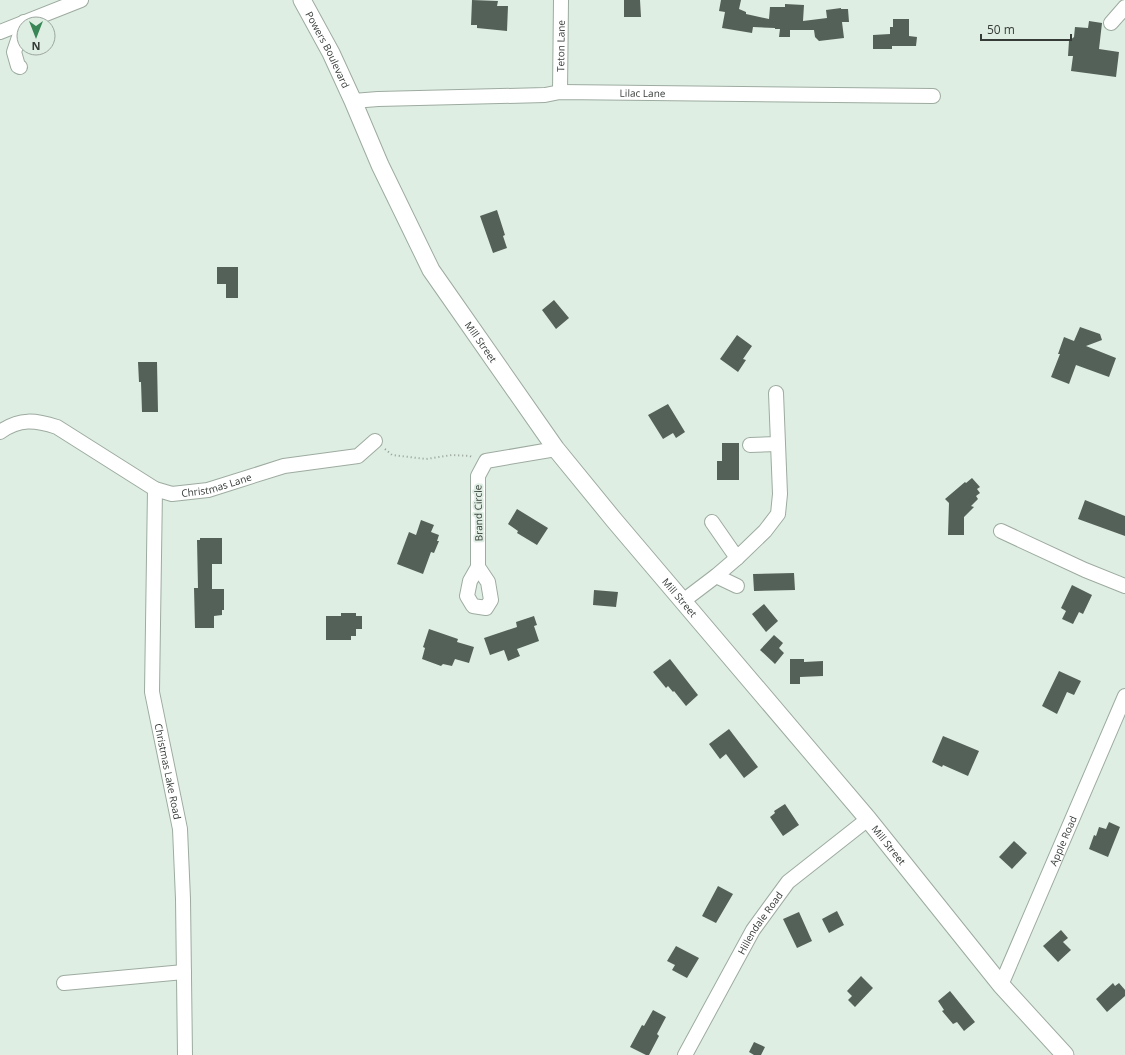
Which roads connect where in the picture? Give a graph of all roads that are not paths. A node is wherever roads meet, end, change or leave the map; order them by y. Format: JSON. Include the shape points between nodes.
{"nodes":[{"id":1,"x":81,"y":0,"type":"edge"},
{"id":2,"x":302,"y":0,"type":"edge"},
{"id":3,"x":561,"y":0,"type":"edge"},
{"id":4,"x":1125,"y":6,"type":"edge"},
{"id":5,"x":40,"y":16,"type":"edge"},
{"id":6,"x":1111,"y":22,"type":"dead end"},
{"id":7,"x":16,"y":25,"type":"edge"},
{"id":8,"x":0,"y":32,"type":"edge"},
{"id":9,"x":16,"y":46,"type":"edge"},
{"id":10,"x":20,"y":67,"type":"dead end"},
{"id":11,"x":560,"y":92,"type":"junction"},
{"id":12,"x":933,"y":96,"type":"dead end"},
{"id":13,"x":353,"y":101,"type":"junction"},
{"id":14,"x":776,"y":393,"type":"dead end"},
{"id":15,"x":0,"y":432,"type":"edge"},
{"id":16,"x":375,"y":441,"type":"road end"},
{"id":17,"x":778,"y":444,"type":"junction"},
{"id":18,"x":750,"y":445,"type":"dead end"},
{"id":19,"x":556,"y":449,"type":"junction"},
{"id":20,"x":155,"y":488,"type":"junction"},
{"id":21,"x":712,"y":522,"type":"dead end"},
{"id":22,"x":1001,"y":531,"type":"dead end"},
{"id":23,"x":737,"y":558,"type":"junction"},
{"id":24,"x":478,"y":566,"type":"dead end"},
{"id":25,"x":716,"y":576,"type":"junction"},
{"id":26,"x":737,"y":586,"type":"dead end"},
{"id":27,"x":1125,"y":586,"type":"edge"},
{"id":28,"x":683,"y":601,"type":"junction"},
{"id":29,"x":1123,"y":706,"type":"edge"},
{"id":30,"x":868,"y":819,"type":"junction"},
{"id":31,"x":184,"y":972,"type":"junction"},
{"id":32,"x":64,"y":983,"type":"dead end"},
{"id":33,"x":1001,"y":985,"type":"junction"},
{"id":34,"x":185,"y":1055,"type":"edge"},
{"id":35,"x":686,"y":1055,"type":"edge"},
{"id":36,"x":1065,"y":1055,"type":"edge"}],
"edges":[{"from":1,"to":5,"type":"street"},
{"from":2,"to":13,"type":"main road","name":"Powers Boulevard"},
{"from":3,"to":11,"type":"street","name":"Teton Lane"},
{"from":4,"to":6,"type":"street"},
{"from":7,"to":8,"type":"street"},
{"from":9,"to":10,"type":"street","via":[[14,52]]},
{"from":11,"to":12,"type":"street","name":"Lilac Lane"},
{"from":11,"to":13,"type":"street","name":"Lilac Lane","via":[[545,95]]},
{"from":13,"to":19,"type":"main road","name":"Mill Street","via":[[380,165],[431,270]]},
{"from":14,"to":17,"type":"street"},
{"from":15,"to":20,"type":"street","name":"Christmas Lane","via":[[22,421],[52,425]]},
{"from":16,"to":20,"type":"street","name":"Christmas Lane","via":[[358,456],[284,466],[208,490],[172,494]]},
{"from":17,"to":18,"type":"street"},
{"from":17,"to":23,"type":"street","via":[[778,514],[765,531]]},
{"from":19,"to":24,"type":"street","name":"Brand Circle","via":[[486,461],[478,476]]},
{"from":19,"to":28,"type":"main road","name":"Mill Street"},
{"from":20,"to":31,"type":"street","name":"Christmas Lake Road","via":[[152,692],[180,829]]},
{"from":21,"to":23,"type":"street"},
{"from":22,"to":27,"type":"street"},
{"from":23,"to":25,"type":"street"},
{"from":25,"to":26,"type":"street"},
{"from":25,"to":28,"type":"street"},
{"from":28,"to":30,"type":"main road","name":"Mill Street"},
{"from":29,"to":33,"type":"street","name":"Apple Road"},
{"from":30,"to":33,"type":"main road","name":"Mill Street"},
{"from":30,"to":35,"type":"street","name":"Hillendale Road","via":[[788,882],[753,930]]},
{"from":31,"to":32,"type":"street"},
{"from":31,"to":34,"type":"street","name":"Christmas Lake Road"},
{"from":33,"to":36,"type":"main road","name":"Mill Street"}]}
